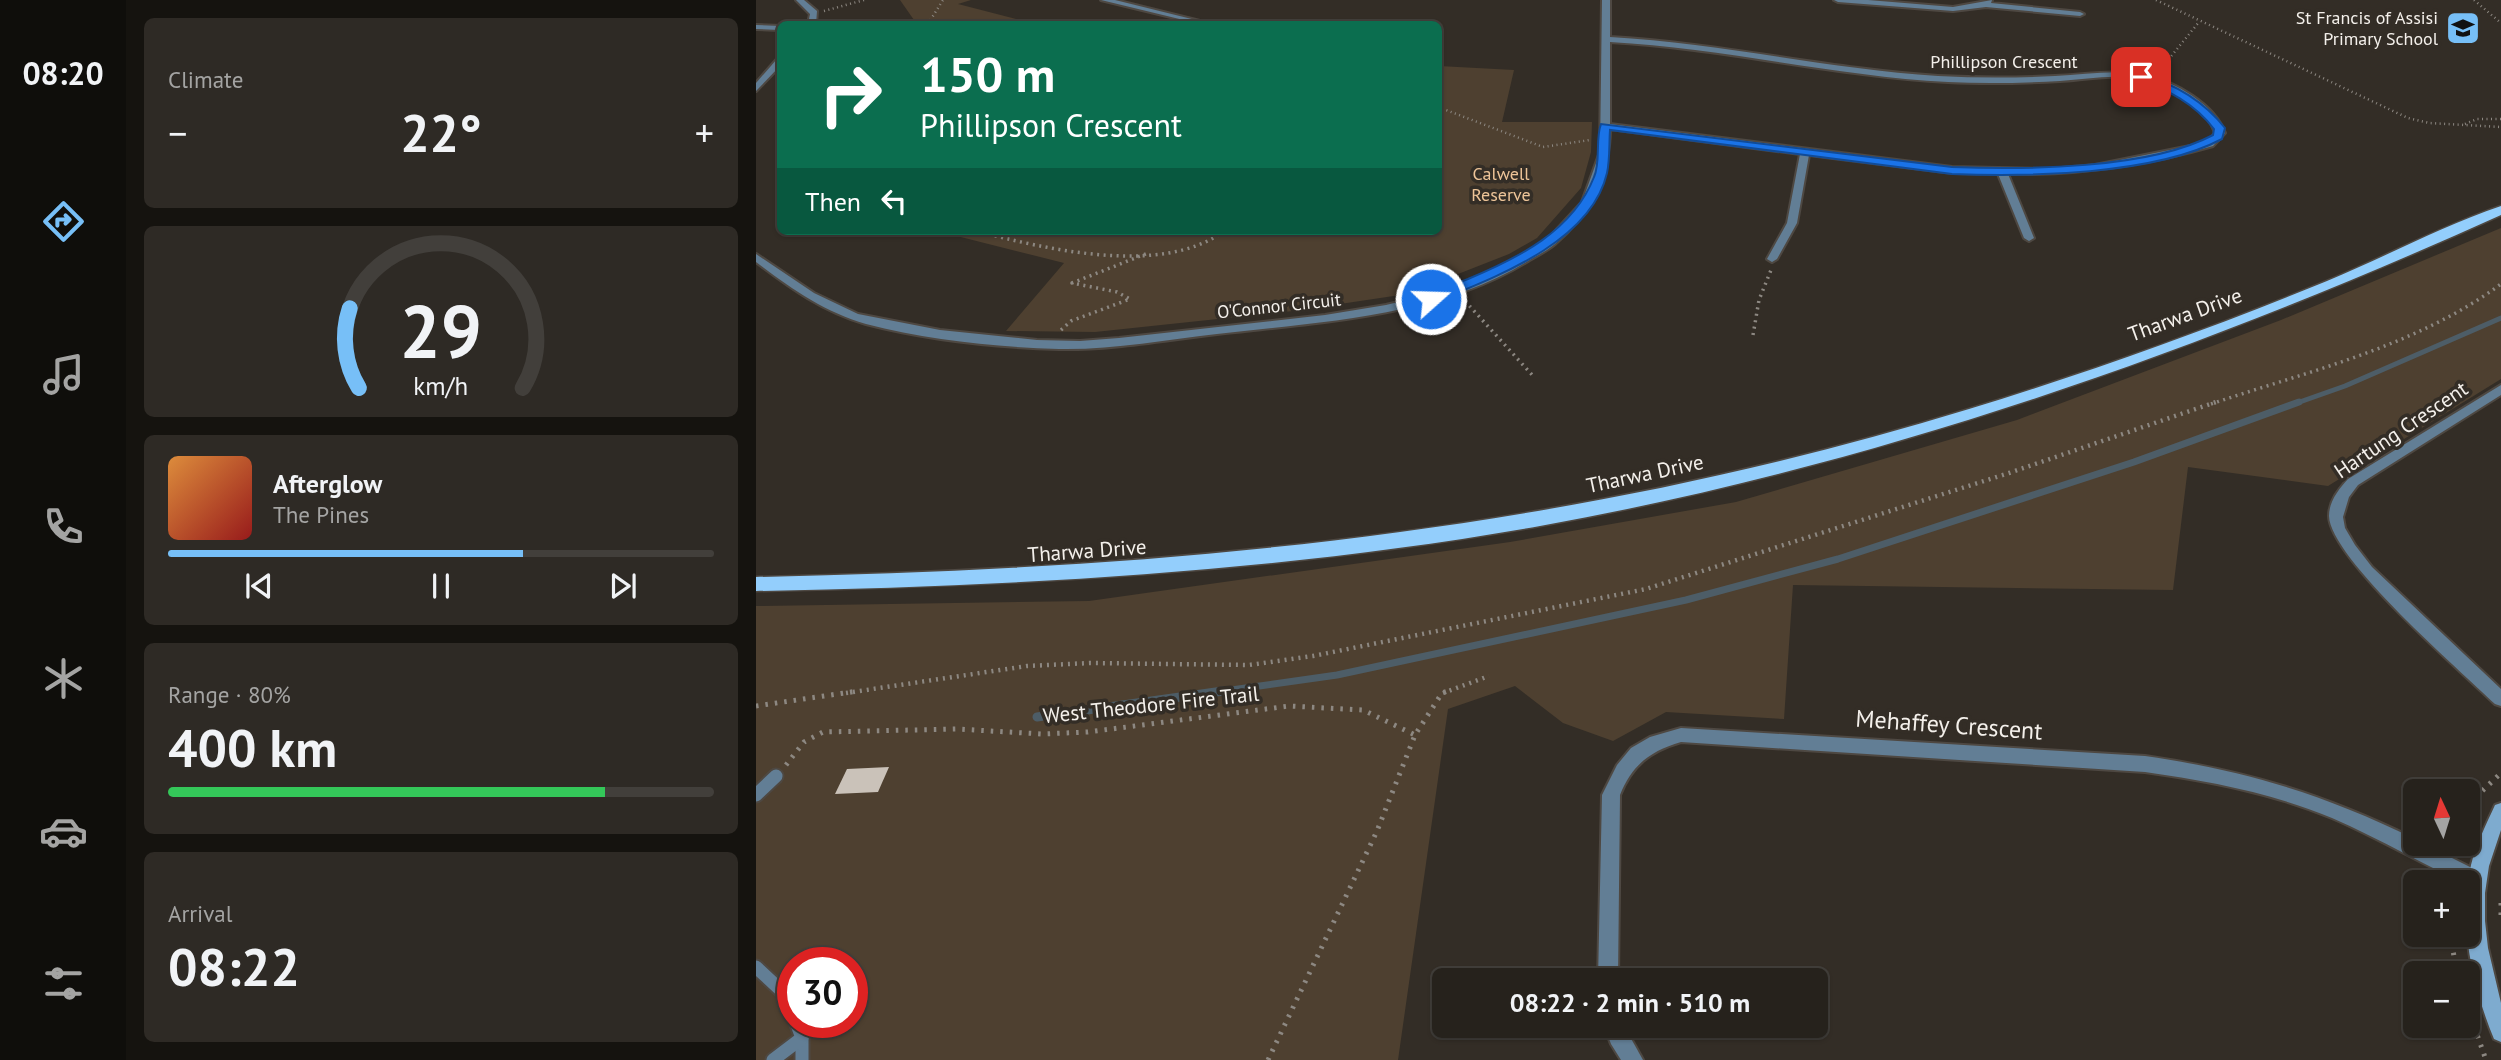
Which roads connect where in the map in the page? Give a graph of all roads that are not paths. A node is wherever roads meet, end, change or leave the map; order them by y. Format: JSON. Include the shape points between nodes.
{"nodes":[{"id":1,"x":800,"y":0,"type":"edge"},
{"id":2,"x":1105,"y":0,"type":"edge"},
{"id":3,"x":1606,"y":0,"type":"edge"},
{"id":4,"x":1838,"y":0,"type":"edge"},
{"id":5,"x":1987,"y":2,"type":"edge"},
{"id":6,"x":2080,"y":13,"type":"dead end"},
{"id":7,"x":813,"y":21,"type":"edge"},
{"id":8,"x":1195,"y":21,"type":"edge"},
{"id":9,"x":756,"y":27,"type":"edge"},
{"id":10,"x":777,"y":28,"type":"edge"},
{"id":11,"x":1606,"y":39,"type":"junction"},
{"id":12,"x":777,"y":64,"type":"edge"},
{"id":13,"x":756,"y":88,"type":"edge"},
{"id":14,"x":1605,"y":126,"type":"junction"},
{"id":15,"x":1804,"y":152,"type":"junction"},
{"id":16,"x":2003,"y":173,"type":"junction"},
{"id":17,"x":2501,"y":210,"type":"edge"},
{"id":18,"x":2029,"y":238,"type":"dead end"},
{"id":19,"x":756,"y":257,"type":"edge"},
{"id":20,"x":1772,"y":259,"type":"road end"},
{"id":21,"x":2501,"y":388,"type":"edge"},
{"id":22,"x":756,"y":584,"type":"edge"},
{"id":23,"x":2501,"y":699,"type":"edge"},
{"id":24,"x":776,"y":776,"type":"road end"},
{"id":25,"x":756,"y":795,"type":"edge"},
{"id":26,"x":2501,"y":811,"type":"edge"},
{"id":27,"x":2457,"y":870,"type":"edge"},
{"id":28,"x":2478,"y":870,"type":"edge"},
{"id":29,"x":2478,"y":947,"type":"edge"},
{"id":30,"x":756,"y":967,"type":"edge"},
{"id":31,"x":1608,"y":968,"type":"edge"},
{"id":32,"x":777,"y":987,"type":"edge"},
{"id":33,"x":2501,"y":1032,"type":"edge"},
{"id":34,"x":802,"y":1038,"type":"joint"},
{"id":35,"x":1619,"y":1038,"type":"edge"},
{"id":36,"x":773,"y":1060,"type":"edge"},
{"id":37,"x":802,"y":1060,"type":"edge"},
{"id":38,"x":1633,"y":1060,"type":"edge"}],
"edges":[{"from":1,"to":7,"type":"street","via":[[812,9]]},
{"from":2,"to":8,"type":"street"},
{"from":3,"to":11,"type":"street","name":"O'Connor Circuit"},
{"from":4,"to":5,"type":"street","via":[[1953,9]]},
{"from":5,"to":6,"type":"street"},
{"from":9,"to":10,"type":"street"},
{"from":11,"to":14,"type":"street","name":"O'Connor Circuit"},
{"from":11,"to":16,"type":"street","name":"Phillipson Crescent","via":[[1689,44],[1917,77],[2127,76],[2172,88],[2205,110],[2220,128],[2218,137],[2196,148],[2095,167]]},
{"from":12,"to":13,"type":"street"},
{"from":14,"to":15,"type":"street","name":"Phillipson Crescent"},
{"from":14,"to":19,"type":"street","name":"O'Connor Circuit","via":[[1601,174],[1590,197],[1547,243],[1475,283],[1431,299],[1356,316],[1084,344],[1023,343],[889,325],[834,310]]},
{"from":15,"to":16,"type":"street","name":"Phillipson Crescent"},
{"from":15,"to":20,"type":"street","via":[[1792,223]]},
{"from":16,"to":18,"type":"street"},
{"from":17,"to":22,"type":"main road","name":"Tharwa Drive","via":[[2277,306],[1999,406],[1793,465],[1637,500],[1383,543],[1204,565],[955,582]]},
{"from":21,"to":23,"type":"street","name":"Hartung Crescent","via":[[2353,482],[2340,496],[2335,514],[2347,547],[2367,571]]},
{"from":24,"to":25,"type":"lane"},
{"from":26,"to":28,"type":"street","via":[[2486,839]]},
{"from":27,"to":31,"type":"street","name":"Mehaffey Crescent","via":[[2293,795],[2217,774],[2145,764],[1681,735],[1636,753],[1620,772],[1611,794]]},
{"from":29,"to":33,"type":"street"},
{"from":30,"to":32,"type":"lane"},
{"from":34,"to":36,"type":"lane"},
{"from":34,"to":37,"type":"lane"},
{"from":35,"to":38,"type":"street"}]}
